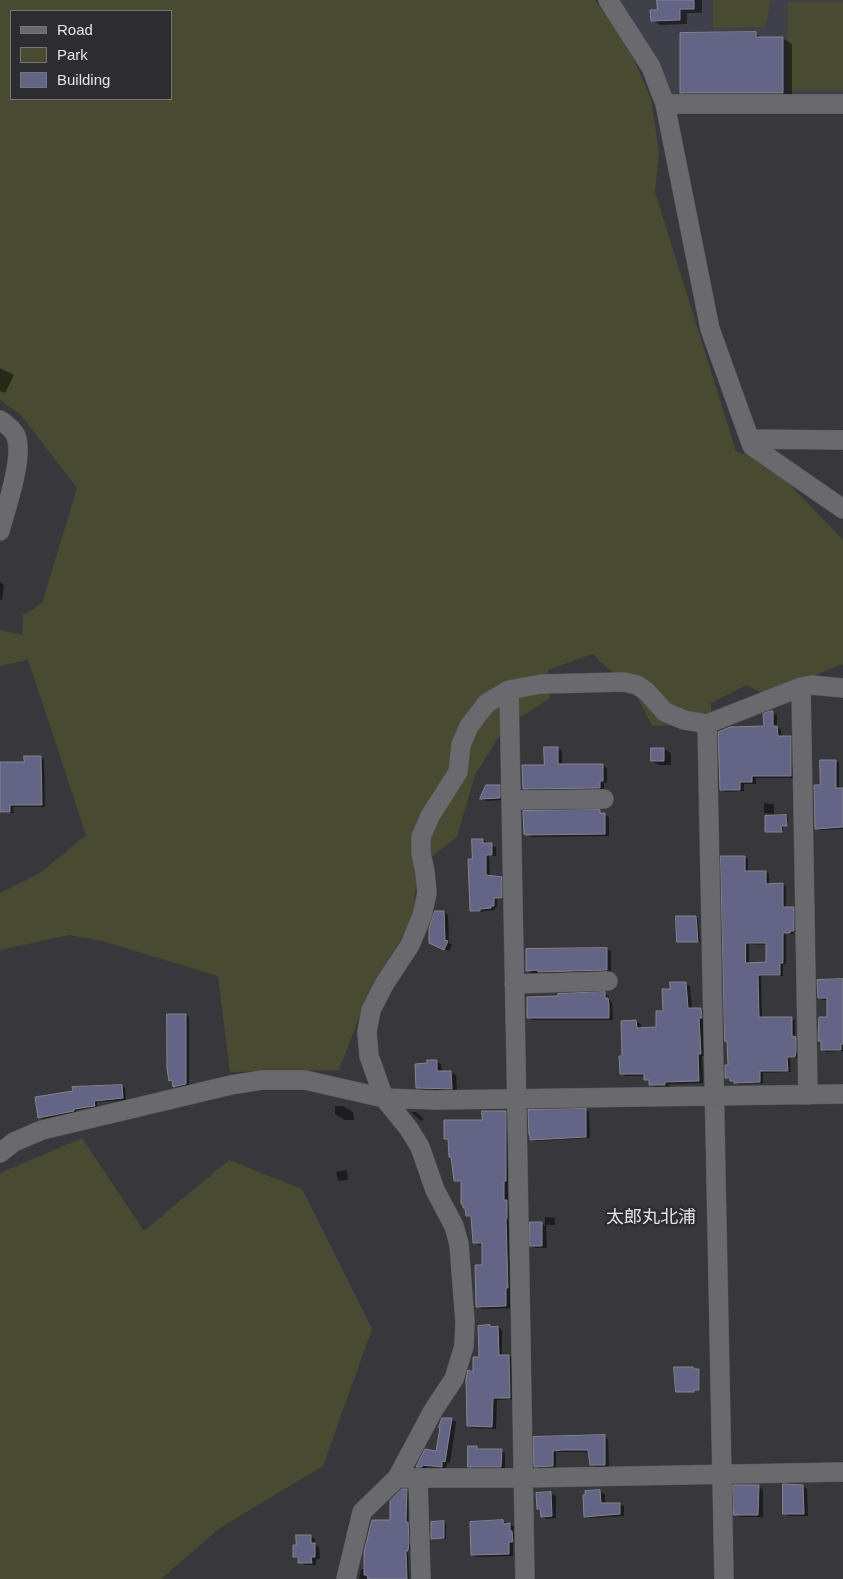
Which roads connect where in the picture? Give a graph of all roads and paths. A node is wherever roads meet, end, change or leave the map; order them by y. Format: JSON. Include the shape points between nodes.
{"nodes":[{"id":1,"x":608,"y":0,"type":"edge"},
{"id":2,"x":664,"y":104,"type":"junction"},
{"id":3,"x":843,"y":104,"type":"edge"},
{"id":4,"x":0,"y":420,"type":"edge"},
{"id":5,"x":750,"y":439,"type":"junction"},
{"id":6,"x":843,"y":440,"type":"edge"},
{"id":7,"x":843,"y":509,"type":"edge"},
{"id":8,"x":0,"y":531,"type":"edge"},
{"id":9,"x":802,"y":687,"type":"junction"},
{"id":10,"x":843,"y":688,"type":"edge"},
{"id":11,"x":509,"y":690,"type":"junction"},
{"id":12,"x":707,"y":724,"type":"junction"},
{"id":13,"x":604,"y":799,"type":"dead end"},
{"id":14,"x":512,"y":800,"type":"junction"},
{"id":15,"x":608,"y":982,"type":"dead end"},
{"id":16,"x":514,"y":984,"type":"junction"},
{"id":17,"x":843,"y":1094,"type":"edge"},
{"id":18,"x":808,"y":1095,"type":"junction"},
{"id":19,"x":715,"y":1096,"type":"junction"},
{"id":20,"x":384,"y":1098,"type":"junction"},
{"id":21,"x":515,"y":1100,"type":"junction"},
{"id":22,"x":0,"y":1153,"type":"edge"},
{"id":23,"x":843,"y":1472,"type":"edge"},
{"id":24,"x":722,"y":1474,"type":"junction"},
{"id":25,"x":397,"y":1478,"type":"junction"},
{"id":26,"x":522,"y":1478,"type":"junction"},
{"id":27,"x":418,"y":1479,"type":"junction"},
{"id":28,"x":346,"y":1579,"type":"edge"},
{"id":29,"x":421,"y":1579,"type":"edge"},
{"id":30,"x":525,"y":1579,"type":"edge"},
{"id":31,"x":724,"y":1579,"type":"edge"}],
"edges":[{"from":1,"to":2,"type":"street","via":[[651,67]]},
{"from":2,"to":3,"type":"street"},
{"from":2,"to":5,"type":"street","via":[[710,329]]},
{"from":4,"to":8,"type":"street","via":[[16,436],[18,451],[18,463]]},
{"from":5,"to":6,"type":"street"},
{"from":5,"to":7,"type":"street","via":[[752,446]]},
{"from":9,"to":10,"type":"street"},
{"from":9,"to":12,"type":"street"},
{"from":9,"to":18,"type":"street"},
{"from":11,"to":12,"type":"street","via":[[541,684],[624,682],[646,691],[665,712]]},
{"from":11,"to":14,"type":"street"},
{"from":11,"to":20,"type":"street","via":[[486,703],[469,726],[461,745],[458,772],[430,816],[421,837],[427,893],[422,916],[410,946],[370,1010],[367,1032],[369,1056]]},
{"from":12,"to":19,"type":"street"},
{"from":13,"to":14,"type":"street"},
{"from":14,"to":16,"type":"street"},
{"from":15,"to":16,"type":"street"},
{"from":16,"to":21,"type":"street"},
{"from":17,"to":18,"type":"street"},
{"from":18,"to":19,"type":"street"},
{"from":19,"to":21,"type":"street"},
{"from":19,"to":24,"type":"street"},
{"from":20,"to":21,"type":"street"},
{"from":20,"to":22,"type":"street","via":[[306,1080],[262,1080],[42,1130],[14,1142]]},
{"from":20,"to":25,"type":"street","via":[[420,1147],[435,1190],[454,1226],[459,1244],[465,1322],[464,1346],[454,1379]]},
{"from":21,"to":26,"type":"street"},
{"from":23,"to":24,"type":"street"},
{"from":24,"to":26,"type":"street"},
{"from":24,"to":31,"type":"street"},
{"from":25,"to":27,"type":"street"},
{"from":25,"to":28,"type":"street","via":[[362,1512]]},
{"from":26,"to":27,"type":"street"},
{"from":26,"to":30,"type":"street"},
{"from":27,"to":29,"type":"street"}]}
